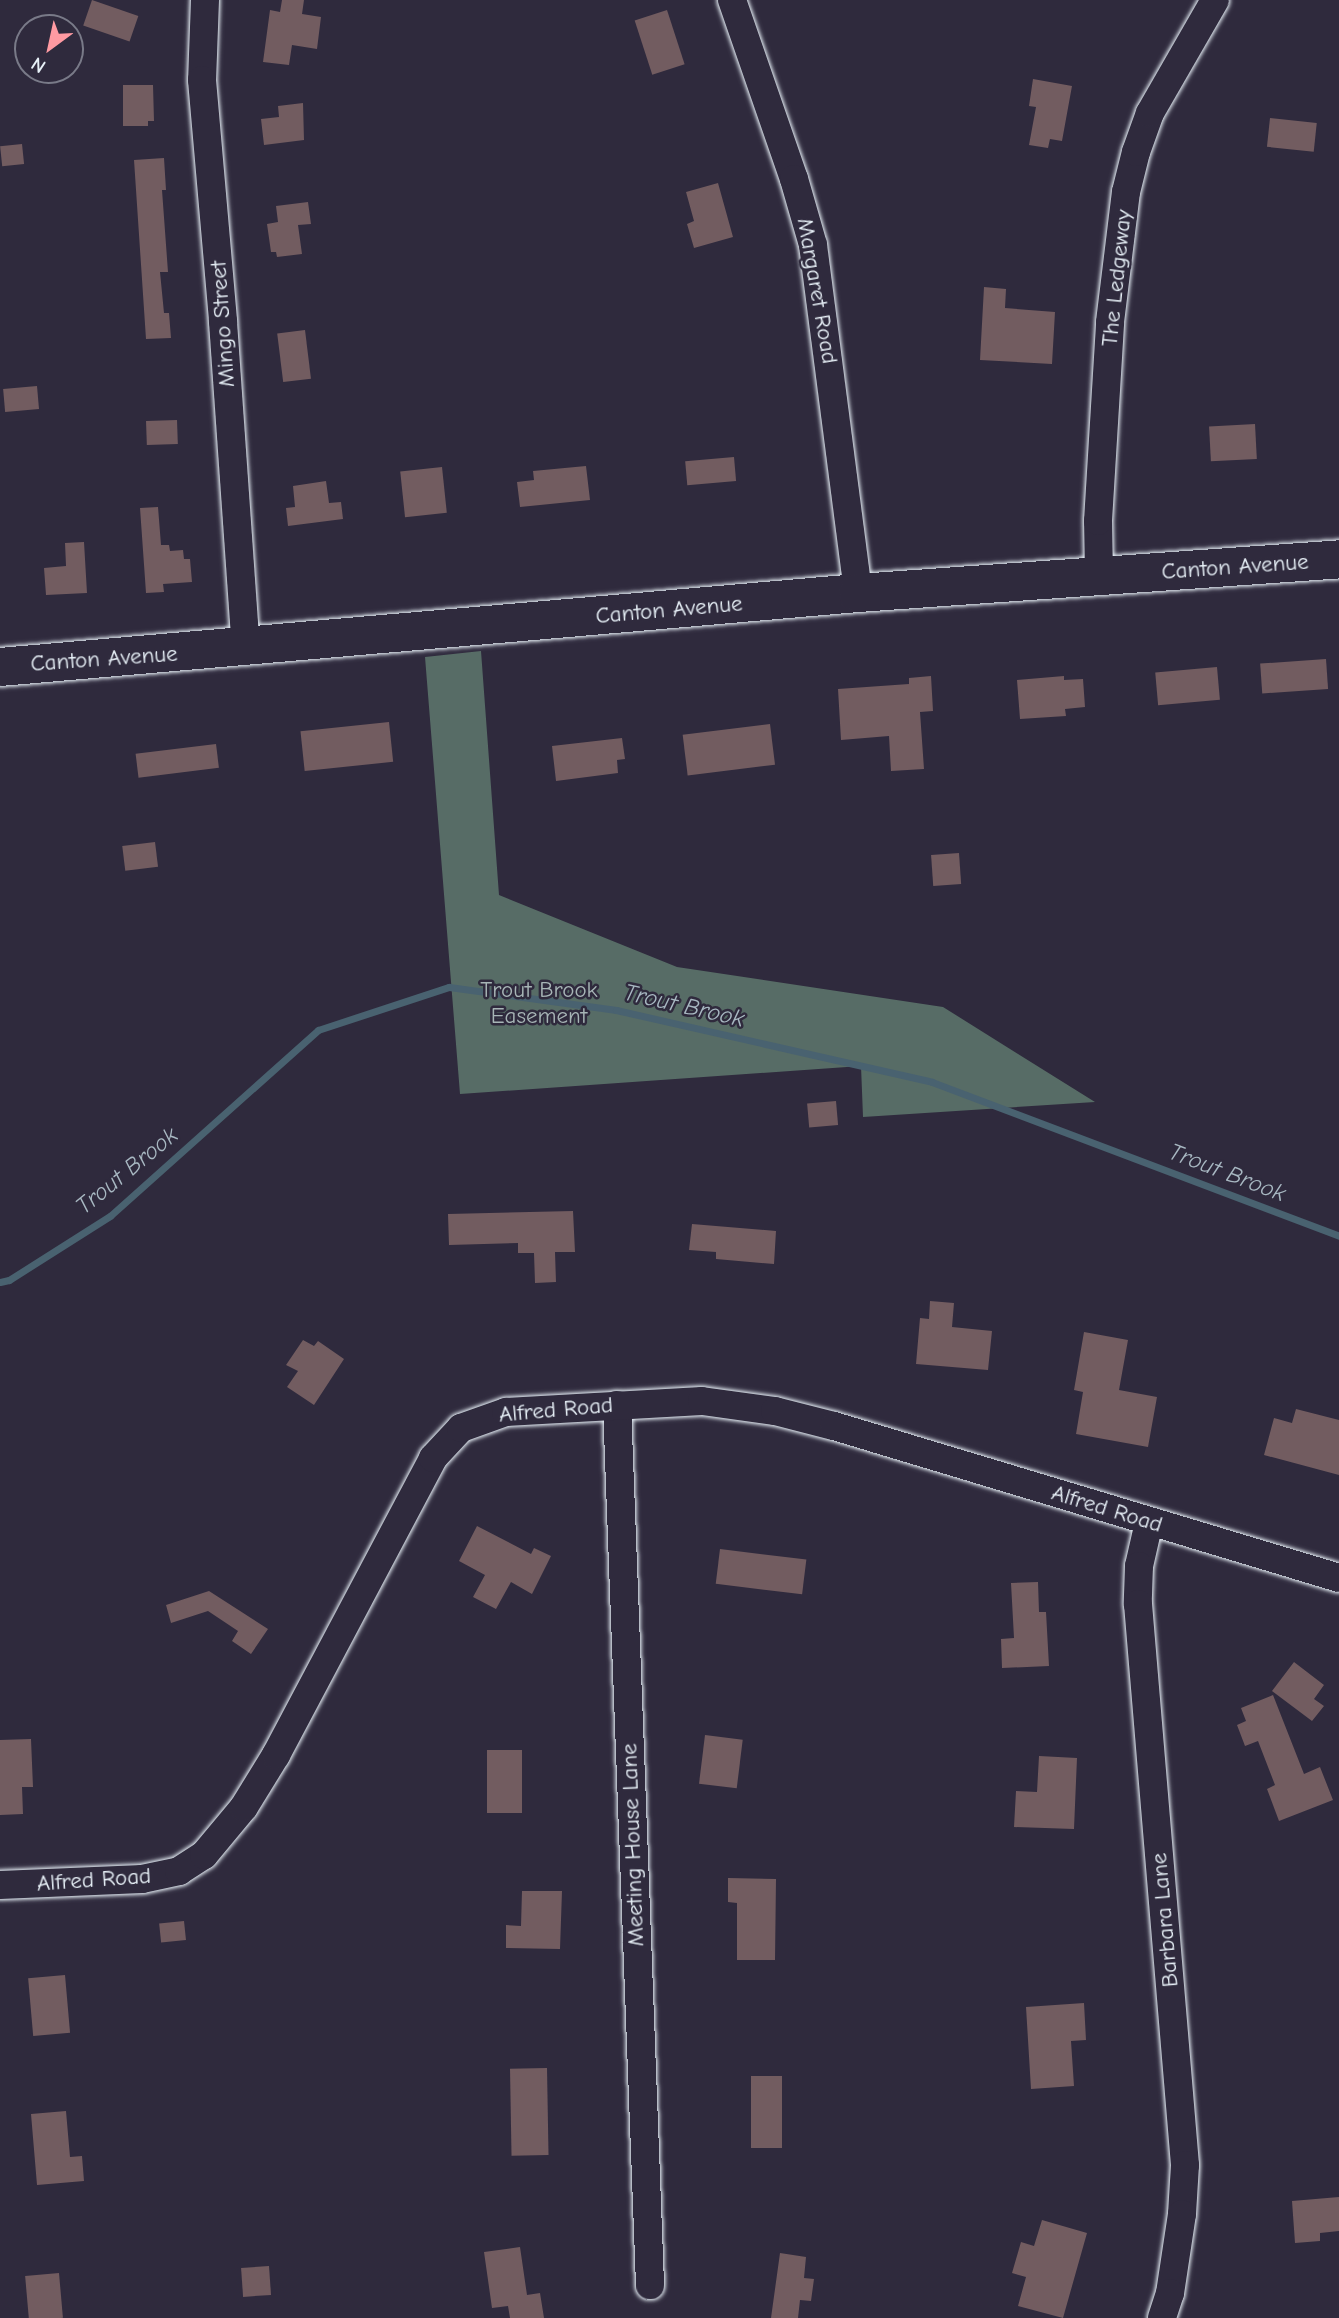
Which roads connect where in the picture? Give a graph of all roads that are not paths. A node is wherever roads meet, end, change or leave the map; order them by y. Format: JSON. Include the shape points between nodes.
{"nodes":[{"id":1,"x":205,"y":0,"type":"edge"},
{"id":2,"x":732,"y":0,"type":"edge"},
{"id":3,"x":1214,"y":0,"type":"edge"},
{"id":4,"x":1339,"y":559,"type":"edge"},
{"id":5,"x":1100,"y":576,"type":"junction"},
{"id":6,"x":858,"y":593,"type":"junction"},
{"id":7,"x":246,"y":648,"type":"junction"},
{"id":8,"x":0,"y":667,"type":"edge"},
{"id":9,"x":617,"y":1405,"type":"junction"},
{"id":10,"x":1149,"y":1522,"type":"junction"},
{"id":11,"x":1339,"y":1578,"type":"edge"},
{"id":12,"x":0,"y":1885,"type":"edge"},
{"id":13,"x":650,"y":2285,"type":"dead end"},
{"id":14,"x":1162,"y":2318,"type":"edge"}],
"edges":[{"from":1,"to":7,"type":"street","name":"Mingo Street","via":[[202,80]]},
{"from":2,"to":6,"type":"street","name":"Margaret Road","via":[[813,245]]},
{"from":3,"to":5,"type":"street","name":"The Ledgeway","via":[[1150,113],[1126,192],[1110,334],[1098,521]]},
{"from":4,"to":5,"type":"main road","name":"Canton Avenue"},
{"from":5,"to":6,"type":"main road","name":"Canton Avenue"},
{"from":6,"to":7,"type":"main road","name":"Canton Avenue"},
{"from":7,"to":8,"type":"main road","name":"Canton Avenue"},
{"from":9,"to":10,"type":"street","name":"Alfred Road","via":[[702,1401],[775,1411]]},
{"from":9,"to":12,"type":"street","name":"Alfred Road","via":[[506,1412],[475,1421],[451,1437],[425,1471],[276,1755],[238,1815],[204,1856],[179,1871],[142,1879]]},
{"from":9,"to":13,"type":"street","name":"Meeting House Lane"},
{"from":10,"to":11,"type":"street","name":"Alfred Road"},
{"from":10,"to":14,"type":"street","name":"Barbara Lane","via":[[1139,1566],[1138,1604],[1185,2165],[1182,2214]]}]}
